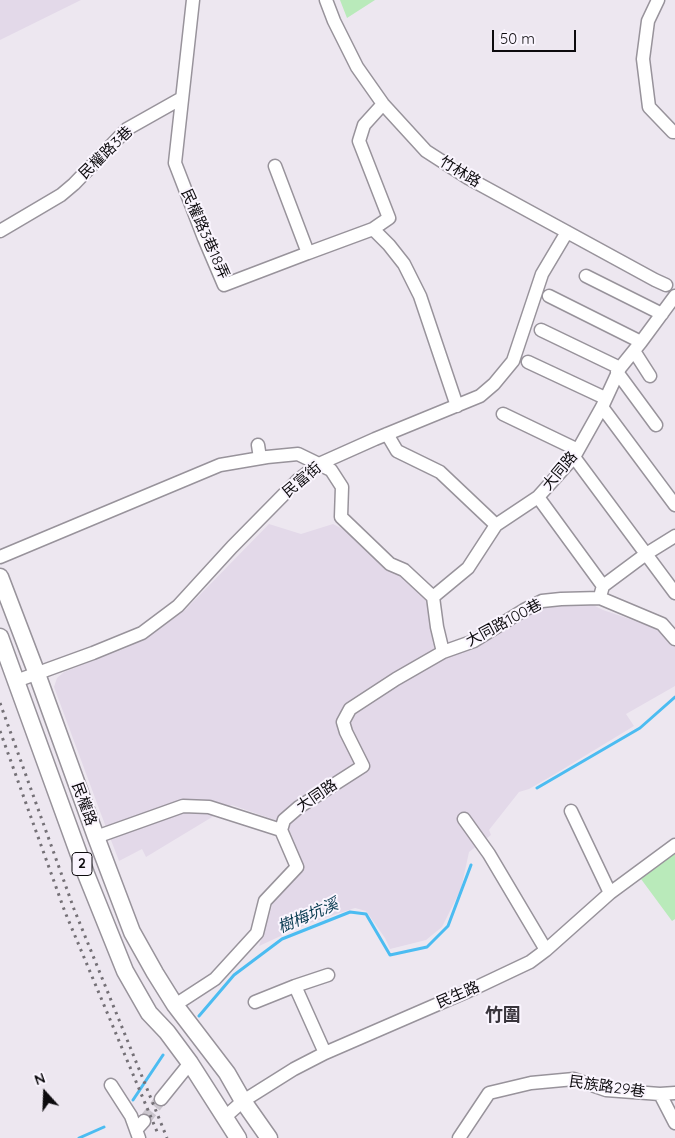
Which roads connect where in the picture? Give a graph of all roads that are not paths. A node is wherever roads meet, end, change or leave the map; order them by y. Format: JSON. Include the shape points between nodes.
{"nodes":[{"id":1,"x":193,"y":0,"type":"edge"},
{"id":2,"x":326,"y":0,"type":"edge"},
{"id":3,"x":658,"y":0,"type":"edge"},
{"id":4,"x":182,"y":98,"type":"junction"},
{"id":5,"x":383,"y":104,"type":"junction"},
{"id":6,"x":675,"y":132,"type":"edge"},
{"id":7,"x":276,"y":166,"type":"dead end"},
{"id":8,"x":373,"y":229,"type":"junction"},
{"id":9,"x":0,"y":231,"type":"edge"},
{"id":10,"x":567,"y":232,"type":"junction"},
{"id":11,"x":308,"y":253,"type":"junction"},
{"id":12,"x":586,"y":276,"type":"dead end"},
{"id":13,"x":662,"y":284,"type":"dead end"},
{"id":14,"x":549,"y":296,"type":"dead end"},
{"id":15,"x":675,"y":296,"type":"edge"},
{"id":16,"x":662,"y":314,"type":"junction"},
{"id":17,"x":541,"y":330,"type":"dead end"},
{"id":18,"x":637,"y":347,"type":"junction"},
{"id":19,"x":528,"y":362,"type":"dead end"},
{"id":20,"x":619,"y":370,"type":"junction"},
{"id":21,"x":650,"y":376,"type":"dead end"},
{"id":22,"x":604,"y":402,"type":"junction"},
{"id":23,"x":457,"y":406,"type":"junction"},
{"id":24,"x":503,"y":414,"type":"dead end"},
{"id":25,"x":656,"y":425,"type":"dead end"},
{"id":26,"x":387,"y":434,"type":"junction"},
{"id":27,"x":258,"y":445,"type":"dead end"},
{"id":28,"x":576,"y":454,"type":"junction"},
{"id":29,"x":260,"y":458,"type":"junction"},
{"id":30,"x":319,"y":464,"type":"junction"},
{"id":31,"x":538,"y":497,"type":"junction"},
{"id":32,"x":675,"y":505,"type":"edge"},
{"id":33,"x":496,"y":525,"type":"junction"},
{"id":34,"x":675,"y":536,"type":"edge"},
{"id":35,"x":646,"y":554,"type":"junction"},
{"id":36,"x":0,"y":557,"type":"edge"},
{"id":37,"x":0,"y":577,"type":"edge"},
{"id":38,"x":602,"y":592,"type":"junction"},
{"id":39,"x":675,"y":593,"type":"edge"},
{"id":40,"x":433,"y":597,"type":"junction"},
{"id":41,"x":0,"y":637,"type":"edge"},
{"id":42,"x":675,"y":639,"type":"edge"},
{"id":43,"x":443,"y":652,"type":"junction"},
{"id":44,"x":37,"y":674,"type":"junction"},
{"id":45,"x":16,"y":681,"type":"junction"},
{"id":46,"x":571,"y":811,"type":"dead end"},
{"id":47,"x":464,"y":819,"type":"dead end"},
{"id":48,"x":281,"y":830,"type":"junction"},
{"id":49,"x":96,"y":837,"type":"junction"},
{"id":50,"x":675,"y":845,"type":"edge"},
{"id":51,"x":610,"y":893,"type":"junction"},
{"id":52,"x":546,"y":950,"type":"junction"},
{"id":53,"x":328,"y":975,"type":"dead end"},
{"id":54,"x":295,"y":986,"type":"junction"},
{"id":55,"x":255,"y":1002,"type":"dead end"},
{"id":56,"x":175,"y":1005,"type":"junction"},
{"id":57,"x":324,"y":1052,"type":"junction"},
{"id":58,"x":190,"y":1063,"type":"junction"},
{"id":59,"x":111,"y":1085,"type":"dead end"},
{"id":60,"x":675,"y":1093,"type":"edge"},
{"id":61,"x":660,"y":1094,"type":"junction"},
{"id":62,"x":161,"y":1100,"type":"tunnel mouth"},
{"id":63,"x":244,"y":1101,"type":"junction"},
{"id":64,"x":224,"y":1118,"type":"junction"},
{"id":65,"x":675,"y":1123,"type":"edge"},
{"id":66,"x":138,"y":1128,"type":"edge"},
{"id":67,"x":238,"y":1138,"type":"edge"},
{"id":68,"x":269,"y":1138,"type":"edge"},
{"id":69,"x":459,"y":1138,"type":"edge"}],
"edges":[{"from":1,"to":4,"type":"street"},
{"from":2,"to":5,"type":"street","name":"竹林路","via":[[357,67]]},
{"from":3,"to":6,"type":"street","via":[[648,21],[643,59],[650,107]]},
{"from":4,"to":9,"type":"street","name":"民權路3巷","via":[[127,129],[61,195]]},
{"from":4,"to":11,"type":"street","name":"民權路3巷18弄","via":[[175,163],[224,285]]},
{"from":5,"to":8,"type":"street","via":[[364,125],[359,141],[389,218]]},
{"from":5,"to":10,"type":"street","name":"竹林路","via":[[426,151]]},
{"from":7,"to":11,"type":"street"},
{"from":8,"to":11,"type":"street"},
{"from":8,"to":23,"type":"street","via":[[404,264],[420,296]]},
{"from":10,"to":13,"type":"street","name":"竹林路"},
{"from":10,"to":23,"type":"street","name":"民富街","via":[[542,274],[513,361],[480,396]]},
{"from":12,"to":16,"type":"street"},
{"from":14,"to":18,"type":"street"},
{"from":15,"to":16,"type":"street","name":"大同路"},
{"from":16,"to":18,"type":"street","name":"大同路"},
{"from":17,"to":20,"type":"street"},
{"from":18,"to":20,"type":"street","name":"大同路"},
{"from":18,"to":21,"type":"street"},
{"from":19,"to":22,"type":"street"},
{"from":20,"to":22,"type":"street","name":"大同路"},
{"from":20,"to":25,"type":"street"},
{"from":22,"to":28,"type":"street","name":"大同路"},
{"from":22,"to":32,"type":"street"},
{"from":23,"to":26,"type":"street","name":"民富街"},
{"from":24,"to":28,"type":"street"},
{"from":26,"to":30,"type":"street","name":"民富街"},
{"from":26,"to":33,"type":"street","via":[[396,451],[440,472]]},
{"from":27,"to":29,"type":"street"},
{"from":28,"to":31,"type":"street","name":"大同路"},
{"from":28,"to":35,"type":"street"},
{"from":29,"to":30,"type":"street","via":[[298,454]]},
{"from":29,"to":36,"type":"street","via":[[220,465]]},
{"from":30,"to":40,"type":"street","via":[[331,470],[342,487],[340,517],[390,564],[404,570]]},
{"from":30,"to":44,"type":"street","name":"民富街","via":[[298,480],[178,606],[142,633]]},
{"from":31,"to":33,"type":"street","name":"大同路"},
{"from":31,"to":38,"type":"street"},
{"from":33,"to":40,"type":"street","name":"大同路","via":[[468,568]]},
{"from":34,"to":35,"type":"street"},
{"from":35,"to":38,"type":"street"},
{"from":35,"to":39,"type":"street"},
{"from":37,"to":44,"type":"main road","name":"民權路","number":"2"},
{"from":38,"to":42,"type":"street","name":"大同路100巷","via":[[662,624]]},
{"from":38,"to":43,"type":"street","name":"大同路100巷","via":[[542,601],[474,641]]},
{"from":40,"to":43,"type":"street"},
{"from":41,"to":45,"type":"main road","name":"民權路","number":"2"},
{"from":43,"to":48,"type":"street","name":"大同路","via":[[350,709],[343,722],[362,766],[299,807],[284,820]]},
{"from":44,"to":45,"type":"street","name":"民富街"},
{"from":44,"to":49,"type":"main road","name":"民權路","number":"2"},
{"from":45,"to":58,"type":"main road","name":"民權路","number":"2","via":[[125,971],[149,1013]]},
{"from":46,"to":51,"type":"street"},
{"from":47,"to":52,"type":"street","via":[[489,854]]},
{"from":48,"to":49,"type":"street","via":[[209,807],[184,806]]},
{"from":48,"to":56,"type":"street","via":[[297,867],[265,901],[257,933],[215,979]]},
{"from":49,"to":56,"type":"main road","name":"民權路","number":"2","via":[[132,932]]},
{"from":50,"to":51,"type":"street","name":"民生路"},
{"from":51,"to":52,"type":"street","name":"民生路"},
{"from":52,"to":57,"type":"street","name":"民生路","via":[[530,962],[475,988]]},
{"from":53,"to":54,"type":"street"},
{"from":54,"to":55,"type":"street"},
{"from":54,"to":57,"type":"street"},
{"from":56,"to":63,"type":"main road","name":"民權路","number":"2"},
{"from":57,"to":63,"type":"street","name":"民生路"},
{"from":58,"to":62,"type":"street"},
{"from":58,"to":64,"type":"main road","name":"民權路","number":"2"},
{"from":59,"to":66,"type":"street"},
{"from":60,"to":61,"type":"street","name":"民族路29巷"},
{"from":61,"to":65,"type":"street"},
{"from":61,"to":69,"type":"street","name":"民族路29巷","via":[[606,1090],[574,1079],[531,1083],[489,1093]]},
{"from":63,"to":64,"type":"street","name":"民生路"},
{"from":63,"to":68,"type":"main road","name":"民權路","number":"2"},
{"from":64,"to":67,"type":"main road","name":"民權路","number":"2"}]}
